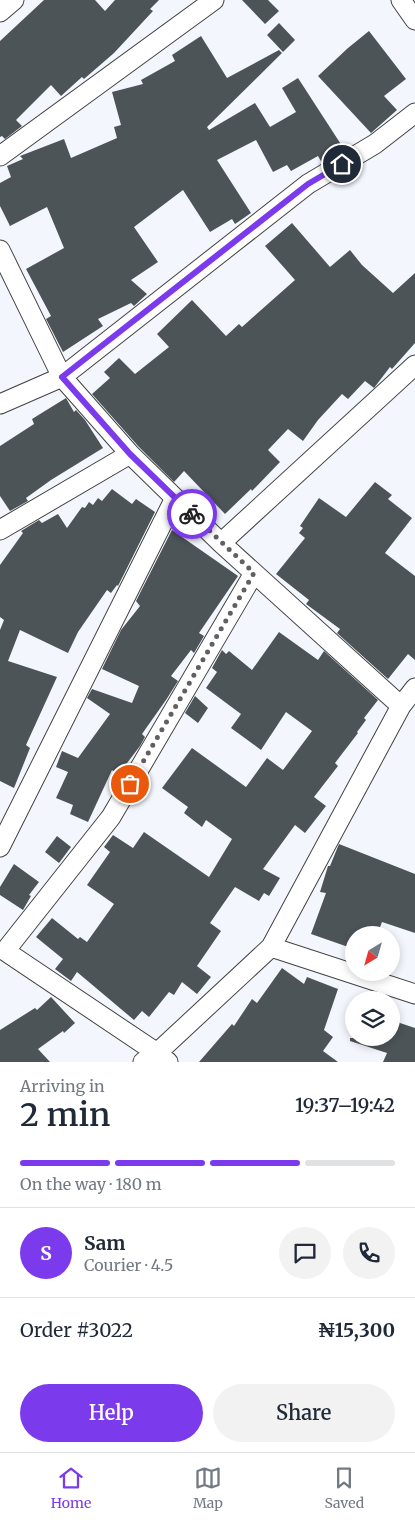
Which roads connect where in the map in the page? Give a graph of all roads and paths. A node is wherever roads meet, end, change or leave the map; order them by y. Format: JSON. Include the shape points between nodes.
{"nodes":[{"id":1,"x":14,"y":0,"type":"edge"},
{"id":2,"x":214,"y":0,"type":"edge"},
{"id":3,"x":401,"y":0,"type":"edge"},
{"id":4,"x":0,"y":12,"type":"edge"},
{"id":5,"x":415,"y":20,"type":"edge"},
{"id":6,"x":415,"y":113,"type":"edge"},
{"id":7,"x":0,"y":156,"type":"edge"},
{"id":8,"x":0,"y":250,"type":"edge"},
{"id":9,"x":415,"y":365,"type":"edge"},
{"id":10,"x":62,"y":377,"type":"junction"},
{"id":11,"x":0,"y":404,"type":"edge"},
{"id":12,"x":130,"y":454,"type":"junction"},
{"id":13,"x":175,"y":498,"type":"junction"},
{"id":14,"x":0,"y":530,"type":"edge"},
{"id":15,"x":221,"y":543,"type":"junction"},
{"id":16,"x":254,"y":573,"type":"junction"},
{"id":17,"x":415,"y":688,"type":"edge"},
{"id":18,"x":401,"y":706,"type":"junction"},
{"id":19,"x":0,"y":847,"type":"edge"},
{"id":20,"x":271,"y":947,"type":"junction"},
{"id":21,"x":2,"y":950,"type":"edge"},
{"id":22,"x":415,"y":994,"type":"edge"},
{"id":23,"x":156,"y":1059,"type":"edge"}],
"edges":[{"from":1,"to":4,"type":"street"},
{"from":2,"to":7,"type":"street"},
{"from":3,"to":5,"type":"street"},
{"from":6,"to":10,"type":"street","via":[[375,144],[308,184]]},
{"from":8,"to":10,"type":"street"},
{"from":9,"to":15,"type":"street"},
{"from":10,"to":11,"type":"street"},
{"from":10,"to":12,"type":"street"},
{"from":12,"to":13,"type":"street"},
{"from":12,"to":14,"type":"street"},
{"from":13,"to":15,"type":"street"},
{"from":13,"to":19,"type":"street"},
{"from":15,"to":16,"type":"street"},
{"from":16,"to":18,"type":"street"},
{"from":16,"to":21,"type":"street","via":[[111,817]]},
{"from":17,"to":18,"type":"street"},
{"from":18,"to":20,"type":"street"},
{"from":20,"to":22,"type":"street"},
{"from":20,"to":23,"type":"street"},
{"from":21,"to":23,"type":"street"}]}
